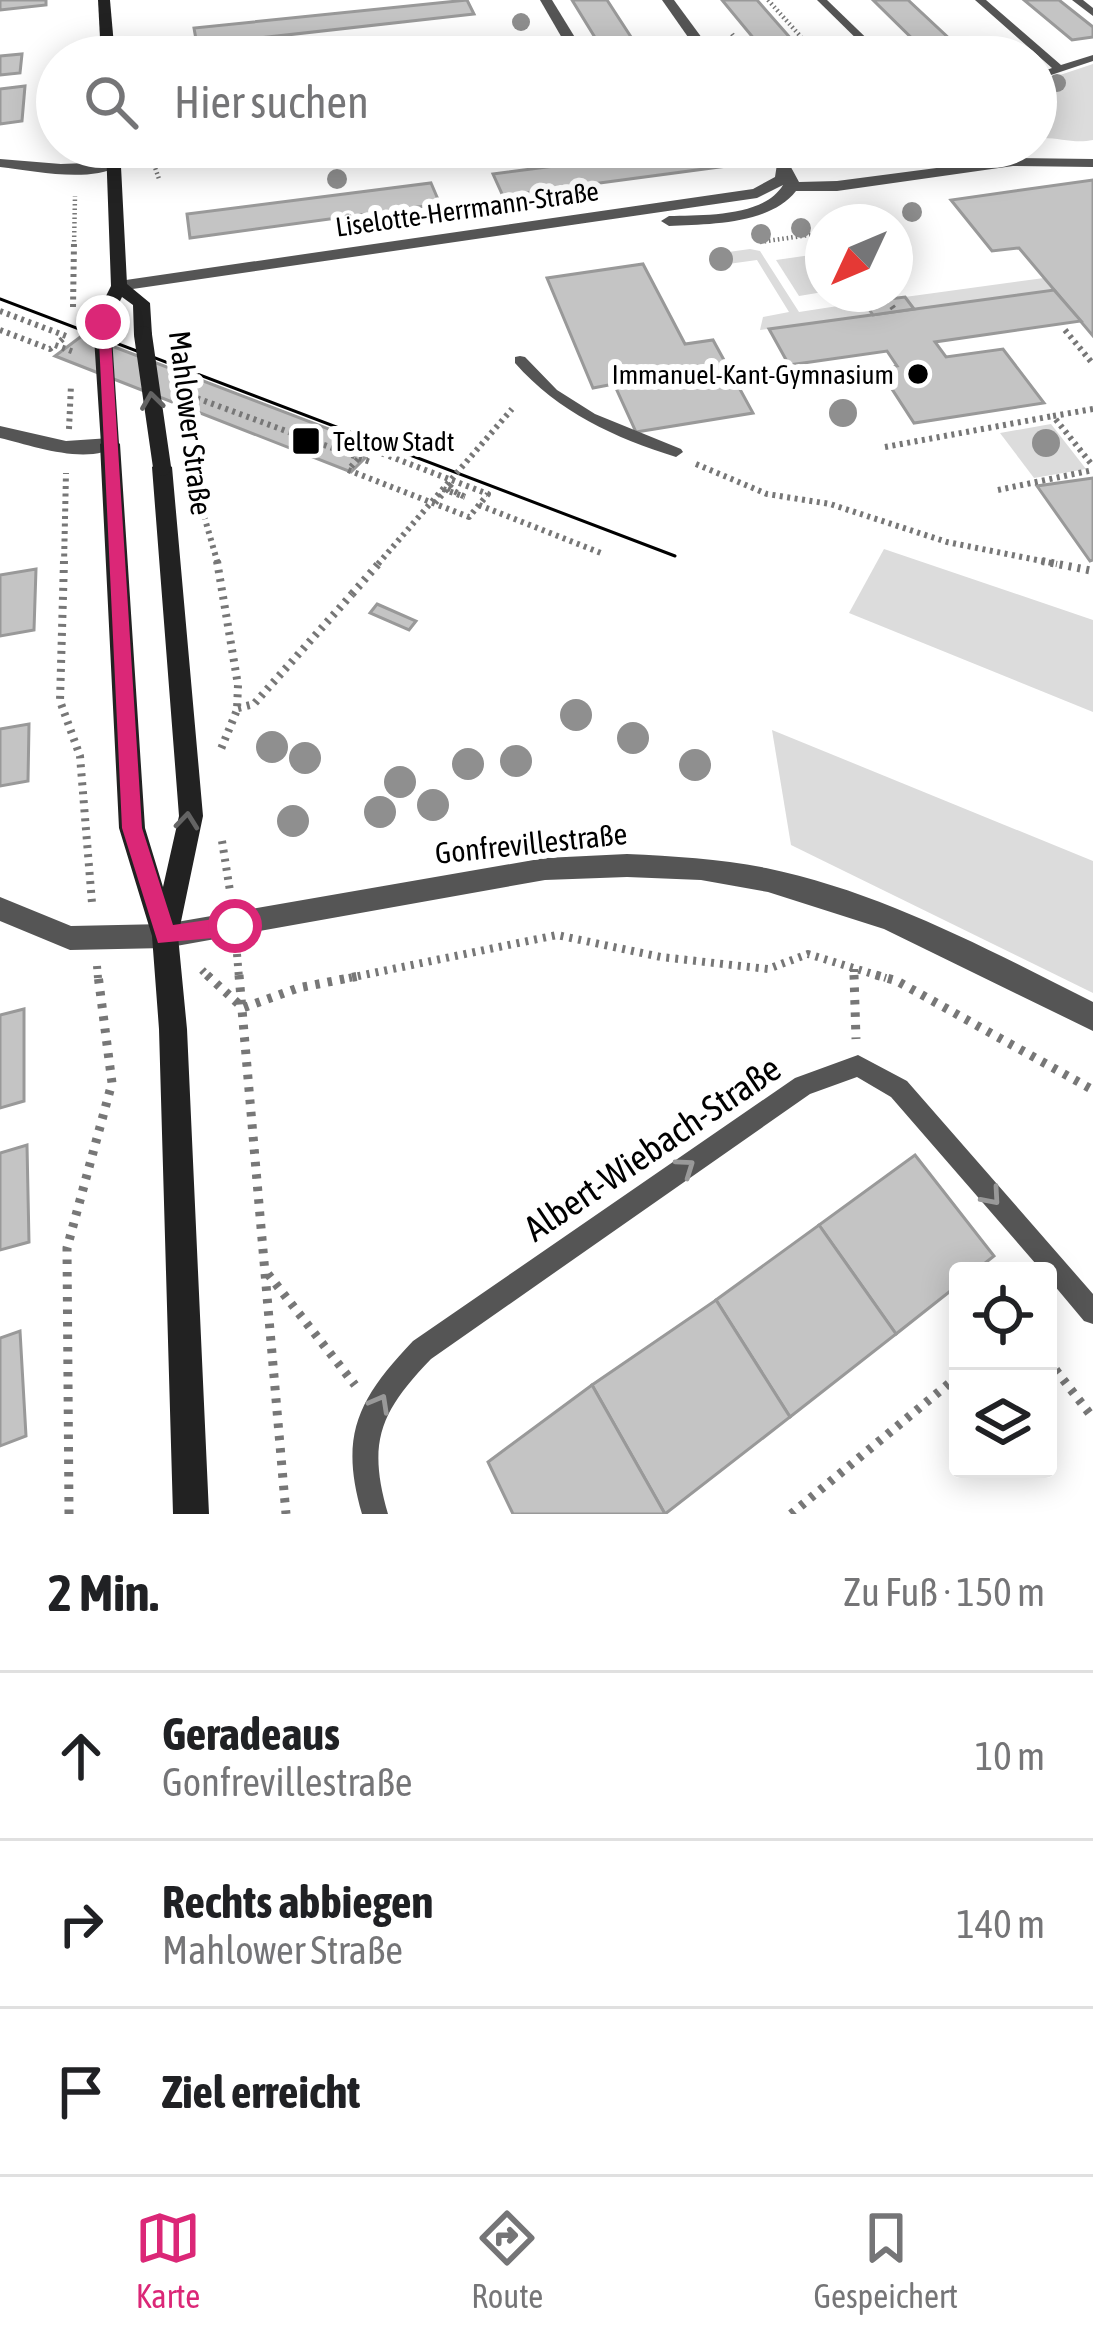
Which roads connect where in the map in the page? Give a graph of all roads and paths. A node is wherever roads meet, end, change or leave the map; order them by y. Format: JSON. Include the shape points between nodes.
{"nodes":[{"id":1,"x":104,"y":0,"type":"edge"},
{"id":2,"x":546,"y":0,"type":"edge"},
{"id":3,"x":668,"y":0,"type":"edge"},
{"id":4,"x":768,"y":0,"type":"edge"},
{"id":5,"x":822,"y":0,"type":"edge"},
{"id":6,"x":980,"y":0,"type":"edge"},
{"id":7,"x":1077,"y":0,"type":"edge"},
{"id":8,"x":1093,"y":13,"type":"edge"},
{"id":9,"x":107,"y":36,"type":"edge"},
{"id":10,"x":567,"y":36,"type":"edge"},
{"id":11,"x":694,"y":36,"type":"edge"},
{"id":12,"x":800,"y":36,"type":"edge"},
{"id":13,"x":859,"y":36,"type":"edge"},
{"id":14,"x":1022,"y":36,"type":"edge"},
{"id":15,"x":1093,"y":58,"type":"edge"},
{"id":16,"x":1057,"y":66,"type":"edge"},
{"id":17,"x":1060,"y":69,"type":"junction"},
{"id":18,"x":1057,"y":70,"type":"edge"},
{"id":19,"x":0,"y":163,"type":"edge"},
{"id":20,"x":1057,"y":163,"type":"edge"},
{"id":21,"x":1093,"y":163,"type":"edge"},
{"id":22,"x":36,"y":165,"type":"edge"},
{"id":23,"x":75,"y":168,"type":"edge"},
{"id":24,"x":114,"y":168,"type":"edge"},
{"id":25,"x":155,"y":168,"type":"edge"},
{"id":26,"x":784,"y":168,"type":"edge"},
{"id":27,"x":786,"y":168,"type":"edge"},
{"id":28,"x":968,"y":168,"type":"edge"},
{"id":29,"x":159,"y":178,"type":"dead end"},
{"id":30,"x":792,"y":187,"type":"junction"},
{"id":31,"x":619,"y":214,"type":"junction"},
{"id":32,"x":119,"y":286,"type":"junction"},
{"id":33,"x":0,"y":311,"type":"edge"},
{"id":34,"x":73,"y":311,"type":"dead end"},
{"id":35,"x":1,"y":324,"type":"edge"},
{"id":36,"x":1065,"y":330,"type":"dead end"},
{"id":37,"x":55,"y":343,"type":"junction"},
{"id":38,"x":74,"y":351,"type":"dead end"},
{"id":39,"x":520,"y":360,"type":"dead end"},
{"id":40,"x":1093,"y":364,"type":"edge"},
{"id":41,"x":180,"y":384,"type":"dead end"},
{"id":42,"x":163,"y":386,"type":"dead end"},
{"id":43,"x":184,"y":402,"type":"dead end"},
{"id":44,"x":512,"y":409,"type":"dead end"},
{"id":45,"x":1093,"y":409,"type":"edge"},
{"id":46,"x":1052,"y":416,"type":"junction"},
{"id":47,"x":0,"y":432,"type":"edge"},
{"id":48,"x":68,"y":438,"type":"junction"},
{"id":49,"x":110,"y":444,"type":"junction"},
{"id":50,"x":885,"y":447,"type":"dead end"},
{"id":51,"x":676,"y":452,"type":"joint"},
{"id":52,"x":357,"y":460,"type":"junction"},
{"id":53,"x":373,"y":463,"type":"dead end"},
{"id":54,"x":1093,"y":468,"type":"edge"},
{"id":55,"x":445,"y":486,"type":"junction"},
{"id":56,"x":998,"y":490,"type":"dead end"},
{"id":57,"x":196,"y":493,"type":"dead end"},
{"id":58,"x":465,"y":496,"type":"dead end"},
{"id":59,"x":435,"y":504,"type":"junction"},
{"id":60,"x":479,"y":505,"type":"junction"},
{"id":61,"x":601,"y":553,"type":"dead end"},
{"id":62,"x":1093,"y":571,"type":"edge"},
{"id":63,"x":0,"y":909,"type":"edge"},
{"id":64,"x":165,"y":936,"type":"junction"},
{"id":65,"x":94,"y":938,"type":"junction"},
{"id":66,"x":854,"y":968,"type":"junction"},
{"id":67,"x":243,"y":1007,"type":"dead end"},
{"id":68,"x":1093,"y":1017,"type":"edge"},
{"id":69,"x":250,"y":1058,"type":"dead end"},
{"id":70,"x":858,"y":1066,"type":"junction"},
{"id":71,"x":1093,"y":1090,"type":"edge"},
{"id":72,"x":267,"y":1273,"type":"junction"},
{"id":73,"x":1093,"y":1312,"type":"edge"},
{"id":74,"x":1056,"y":1370,"type":"edge"},
{"id":75,"x":949,"y":1383,"type":"edge"},
{"id":76,"x":374,"y":1409,"type":"junction"},
{"id":77,"x":1093,"y":1418,"type":"edge"},
{"id":78,"x":69,"y":1514,"type":"edge"},
{"id":79,"x":191,"y":1514,"type":"edge"},
{"id":80,"x":286,"y":1514,"type":"edge"},
{"id":81,"x":375,"y":1514,"type":"edge"},
{"id":82,"x":791,"y":1514,"type":"edge"}],
"edges":[{"from":1,"to":9,"type":"main road"},
{"from":2,"to":10,"type":"street"},
{"from":3,"to":11,"type":"street"},
{"from":4,"to":12,"type":"path"},
{"from":5,"to":13,"type":"lane"},
{"from":6,"to":14,"type":"lane"},
{"from":7,"to":8,"type":"lane"},
{"from":15,"to":17,"type":"lane"},
{"from":16,"to":17,"type":"lane"},
{"from":17,"to":18,"type":"lane"},
{"from":19,"to":22,"type":"street"},
{"from":20,"to":21,"type":"street"},
{"from":23,"to":34,"type":"path"},
{"from":24,"to":32,"type":"main road","name":"Mahlower Straße"},
{"from":25,"to":29,"type":"path"},
{"from":26,"to":31,"type":"street","name":"Liselotte-Herrmann-Straße","via":[[782,179],[757,193]]},
{"from":27,"to":30,"type":"street"},
{"from":28,"to":30,"type":"street"},
{"from":30,"to":31,"type":"street","via":[[782,200],[731,215],[672,221]]},
{"from":31,"to":32,"type":"street","name":"Liselotte-Herrmann-Straße"},
{"from":32,"to":49,"type":"main road","name":"Mahlower Straße","bridge":true,"via":[[103,322]]},
{"from":64,"to":32,"type":"main road","name":"Mahlower Straße","one_way":true,"bridge":true,"via":[[191,816],[141,303]]},
{"from":33,"to":37,"type":"path","via":[[66,336]]},
{"from":35,"to":37,"type":"path","via":[[50,349]]},
{"from":36,"to":40,"type":"path"},
{"from":37,"to":38,"type":"path"},
{"from":39,"to":51,"type":"lane","via":[[542,389],[615,431]]},
{"from":41,"to":43,"type":"path"},
{"from":42,"to":52,"type":"path"},
{"from":44,"to":55,"type":"path","bridge":true},
{"from":45,"to":46,"type":"path"},
{"from":46,"to":50,"type":"path"},
{"from":46,"to":54,"type":"path"},
{"from":47,"to":48,"type":"street"},
{"from":48,"to":49,"type":"street"},
{"from":48,"to":65,"type":"path","via":[[60,701],[80,756]]},
{"from":49,"to":64,"type":"main road","name":"Mahlower Straße","via":[[132,828]]},
{"from":51,"to":62,"type":"path","via":[[767,494]]},
{"from":52,"to":53,"type":"path"},
{"from":52,"to":55,"type":"path","via":[[368,448]]},
{"from":52,"to":59,"type":"path","via":[[348,470]]},
{"from":54,"to":56,"type":"path"},
{"from":55,"to":57,"type":"path","bridge":true,"via":[[254,704],[238,708],[217,550]]},
{"from":55,"to":58,"type":"path"},
{"from":55,"to":59,"type":"path"},
{"from":55,"to":60,"type":"path","via":[[488,494]]},
{"from":59,"to":60,"type":"path","via":[[469,517]]},
{"from":60,"to":61,"type":"path"},
{"from":63,"to":65,"type":"street","name":"Gonfrevillestraße","via":[[70,938]]},
{"from":64,"to":65,"type":"street","name":"Gonfrevillestraße"},
{"from":64,"to":68,"type":"street","name":"Gonfrevillestraße","via":[[545,869],[703,867],[782,880],[899,919]]},
{"from":64,"to":79,"type":"main road","name":"Mahlower Straße"},
{"from":65,"to":78,"type":"path","via":[[112,1083],[67,1248]]},
{"from":66,"to":67,"type":"path","via":[[808,954],[768,969],[557,935],[298,988]]},
{"from":66,"to":70,"type":"path"},
{"from":66,"to":71,"type":"path","via":[[897,981]]},
{"from":69,"to":72,"type":"path"},
{"from":70,"to":73,"type":"lane","one_way":true,"via":[[898,1089]]},
{"from":76,"to":70,"type":"lane","name":"Albert-Wiebach-Straße","one_way":true,"via":[[422,1350],[802,1086]]},
{"from":72,"to":76,"type":"path"},
{"from":72,"to":80,"type":"path"},
{"from":74,"to":77,"type":"path"},
{"from":75,"to":82,"type":"path"},
{"from":76,"to":81,"type":"lane","name":"Albert-Wiebach-Straße","via":[[361,1474]]}]}
